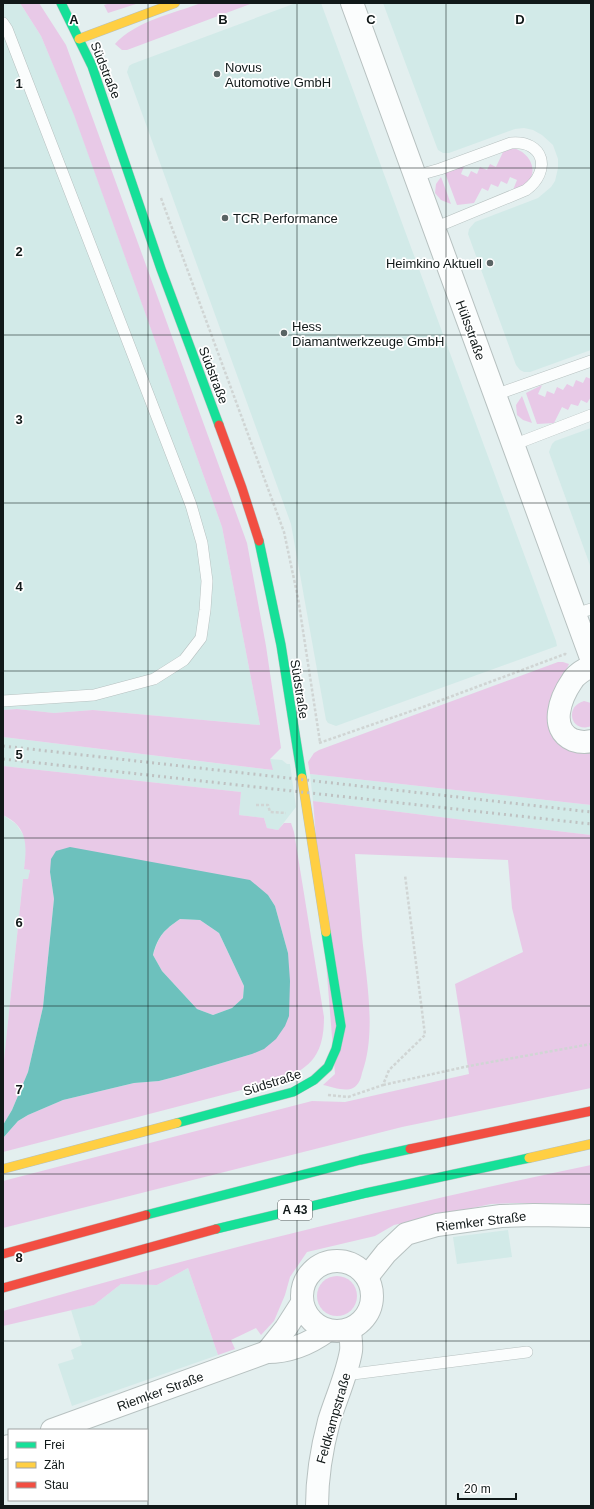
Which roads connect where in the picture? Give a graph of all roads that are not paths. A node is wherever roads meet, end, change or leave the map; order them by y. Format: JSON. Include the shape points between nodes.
{"nodes":[{"id":1,"x":61,"y":3,"type":"edge"},
{"id":2,"x":175,"y":3,"type":"edge"},
{"id":3,"x":352,"y":3,"type":"edge"},
{"id":4,"x":3,"y":23,"type":"edge"},
{"id":5,"x":80,"y":39,"type":"junction"},
{"id":6,"x":415,"y":176,"type":"junction"},
{"id":7,"x":434,"y":228,"type":"junction"},
{"id":8,"x":591,"y":361,"type":"edge"},
{"id":9,"x":495,"y":394,"type":"junction"},
{"id":10,"x":591,"y":415,"type":"edge"},
{"id":11,"x":513,"y":444,"type":"junction"},
{"id":12,"x":583,"y":612,"type":"edge"},
{"id":13,"x":581,"y":657,"type":"edge"},
{"id":14,"x":591,"y":666,"type":"edge"},
{"id":15,"x":3,"y":701,"type":"edge"},
{"id":16,"x":591,"y":741,"type":"edge"},
{"id":17,"x":591,"y":1111,"type":"edge"},
{"id":18,"x":591,"y":1144,"type":"edge"},
{"id":19,"x":3,"y":1169,"type":"edge"},
{"id":20,"x":591,"y":1216,"type":"edge"},
{"id":21,"x":3,"y":1254,"type":"edge"},
{"id":22,"x":367,"y":1277,"type":"junction"},
{"id":23,"x":3,"y":1288,"type":"edge"},
{"id":24,"x":302,"y":1303,"type":"junction"},
{"id":25,"x":350,"y":1330,"type":"junction"},
{"id":26,"x":328,"y":1331,"type":"junction"},
{"id":27,"x":267,"y":1352,"type":"junction"},
{"id":28,"x":527,"y":1352,"type":"dead end"},
{"id":29,"x":345,"y":1375,"type":"junction"},
{"id":30,"x":55,"y":1429,"type":"edge"},
{"id":31,"x":316,"y":1506,"type":"edge"}],
"edges":[{"from":1,"to":5,"type":"main road","name":"Südstraße"},
{"from":2,"to":5,"type":"main road"},
{"from":3,"to":6,"type":"street","name":"Hülsstraße"},
{"from":4,"to":15,"type":"lane","via":[[191,505],[202,543],[207,581],[201,638],[184,660],[154,679],[94,695]]},
{"from":5,"to":19,"type":"main road","name":"Südstraße","via":[[99,85],[161,269],[259,539],[281,645],[341,1026],[333,1060],[323,1073],[308,1085],[293,1092]]},
{"from":6,"to":7,"type":"street","name":"Hülsstraße"},
{"from":6,"to":7,"type":"lane","via":[[510,143],[520,142],[530,146],[535,149],[541,160],[542,171],[534,185]]},
{"from":7,"to":9,"type":"street","name":"Hülsstraße"},
{"from":8,"to":9,"type":"lane"},
{"from":9,"to":11,"type":"street","name":"Hülsstraße"},
{"from":10,"to":11,"type":"lane"},
{"from":11,"to":12,"type":"street","name":"Hülsstraße"},
{"from":12,"to":13,"type":"street","name":"Hülsstraße"},
{"from":14,"to":16,"type":"street","via":[[572,680],[562,698],[558,717],[560,726],[568,737],[579,742]]},
{"from":17,"to":21,"type":"main road","number":"A 43","via":[[360,1160]]},
{"from":18,"to":23,"type":"main road","number":"A 43","via":[[366,1192],[194,1234]]},
{"from":20,"to":22,"type":"street","name":"Riemker Straße","via":[[501,1216],[437,1224],[406,1234],[386,1253]]},
{"from":22,"to":24,"type":"street","via":[[358,1267],[345,1262],[331,1261],[318,1266],[308,1276],[302,1289]]},
{"from":22,"to":25,"type":"street","via":[[372,1289],[372,1302],[361,1323]]},
{"from":24,"to":26,"type":"street","via":[[311,1320]]},
{"from":24,"to":27,"type":"street"},
{"from":25,"to":26,"type":"street"},
{"from":25,"to":29,"type":"street","name":"Feldkampstraße","via":[[351,1349]]},
{"from":26,"to":27,"type":"street","name":"Riemker Straße","via":[[316,1339],[282,1352]]},
{"from":27,"to":30,"type":"street","name":"Riemker Straße"},
{"from":28,"to":29,"type":"lane"},
{"from":29,"to":31,"type":"street","name":"Feldkampstraße","via":[[322,1449]]}]}
